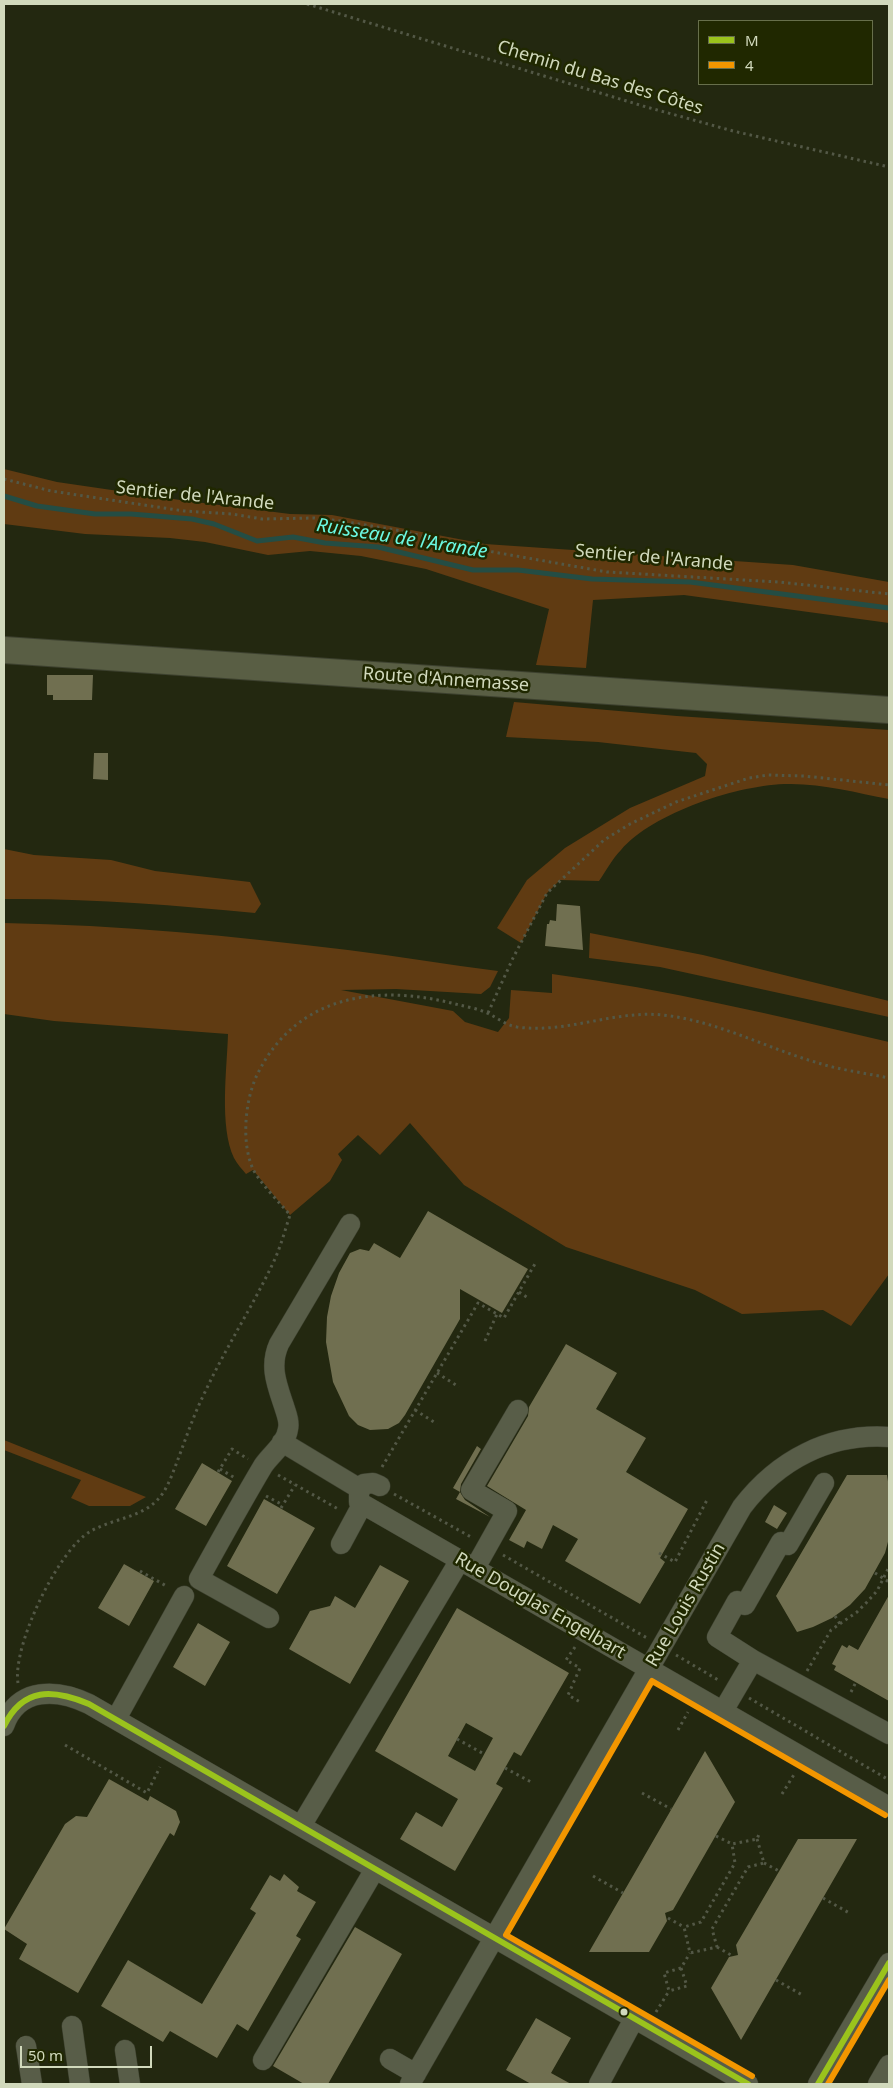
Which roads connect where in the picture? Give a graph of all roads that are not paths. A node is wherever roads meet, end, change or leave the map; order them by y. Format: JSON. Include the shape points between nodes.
{"nodes":[{"id":1,"x":4,"y":650,"type":"edge"},
{"id":2,"x":889,"y":710,"type":"edge"},
{"id":3,"x":350,"y":1224,"type":"dead end"},
{"id":4,"x":518,"y":1410,"type":"dead end"},
{"id":5,"x":889,"y":1437,"type":"edge"},
{"id":6,"x":282,"y":1442,"type":"junction"},
{"id":7,"x":824,"y":1483,"type":"dead end"},
{"id":8,"x":366,"y":1496,"type":"junction"},
{"id":9,"x":342,"y":1544,"type":"dead end"},
{"id":10,"x":467,"y":1564,"type":"junction"},
{"id":11,"x":184,"y":1596,"type":"road end"},
{"id":12,"x":269,"y":1618,"type":"dead end"},
{"id":13,"x":753,"y":1660,"type":"junction"},
{"id":14,"x":649,"y":1669,"type":"junction"},
{"id":15,"x":723,"y":1711,"type":"junction"},
{"id":16,"x":116,"y":1719,"type":"junction"},
{"id":17,"x":4,"y":1726,"type":"edge"},
{"id":18,"x":889,"y":1734,"type":"edge"},
{"id":19,"x":889,"y":1807,"type":"edge"},
{"id":20,"x":301,"y":1826,"type":"junction"},
{"id":21,"x":375,"y":1869,"type":"junction"},
{"id":22,"x":494,"y":1938,"type":"junction"},
{"id":23,"x":887,"y":1971,"type":"edge"},
{"id":24,"x":634,"y":2019,"type":"junction"},
{"id":25,"x":72,"y":2026,"type":"dead end"},
{"id":26,"x":26,"y":2046,"type":"dead end"},
{"id":27,"x":125,"y":2050,"type":"dead end"},
{"id":28,"x":390,"y":2059,"type":"dead end"},
{"id":29,"x":263,"y":2060,"type":"dead end"},
{"id":30,"x":889,"y":2065,"type":"edge"},
{"id":31,"x":413,"y":2079,"type":"edge"},
{"id":32,"x":604,"y":2083,"type":"edge"},
{"id":33,"x":32,"y":2084,"type":"edge"},
{"id":34,"x":80,"y":2084,"type":"edge"},
{"id":35,"x":130,"y":2084,"type":"edge"},
{"id":36,"x":748,"y":2084,"type":"edge"},
{"id":37,"x":818,"y":2084,"type":"edge"},
{"id":38,"x":878,"y":2084,"type":"edge"}],
"edges":[{"from":1,"to":2,"type":"main road","name":"Route d'Annemasse"},
{"from":3,"to":6,"type":"street","via":[[274,1357],[275,1377],[288,1418],[288,1429]]},
{"from":4,"to":10,"type":"street","via":[[471,1490],[507,1511],[487,1546]]},
{"from":5,"to":14,"type":"street","name":"Rue Louis Rustin","via":[[847,1439],[808,1451],[756,1489],[736,1517]]},
{"from":6,"to":8,"type":"street","name":"Rue Douglas Engelbart"},
{"from":6,"to":12,"type":"street","via":[[263,1467],[200,1579]]},
{"from":7,"to":13,"type":"street","via":[[788,1545],[781,1542],[745,1605],[737,1602],[717,1638]]},
{"from":8,"to":9,"type":"street"},
{"from":8,"to":10,"type":"street","name":"Rue Douglas Engelbart"},
{"from":10,"to":14,"type":"street","name":"Rue Douglas Engelbart"},
{"from":10,"to":20,"type":"street"},
{"from":11,"to":16,"type":"street"},
{"from":13,"to":15,"type":"street"},
{"from":13,"to":18,"type":"street"},
{"from":14,"to":15,"type":"street","name":"Rue Douglas Engelbart"},
{"from":14,"to":22,"type":"street","name":"Rue Louis Rustin"},
{"from":15,"to":19,"type":"street","name":"Rue Douglas Engelbart"},
{"from":16,"to":17,"type":"street","via":[[76,1698],[49,1693],[32,1696],[16,1705]]},
{"from":16,"to":20,"type":"street"},
{"from":20,"to":21,"type":"street"},
{"from":21,"to":22,"type":"street"},
{"from":21,"to":29,"type":"street"},
{"from":22,"to":24,"type":"street"},
{"from":22,"to":31,"type":"street","name":"Rue Louis Rustin"},
{"from":23,"to":37,"type":"street"},
{"from":24,"to":32,"type":"street"},
{"from":24,"to":36,"type":"street"},
{"from":25,"to":34,"type":"street"},
{"from":26,"to":33,"type":"street"},
{"from":27,"to":35,"type":"street"},
{"from":28,"to":31,"type":"street"},
{"from":30,"to":38,"type":"street"}]}
